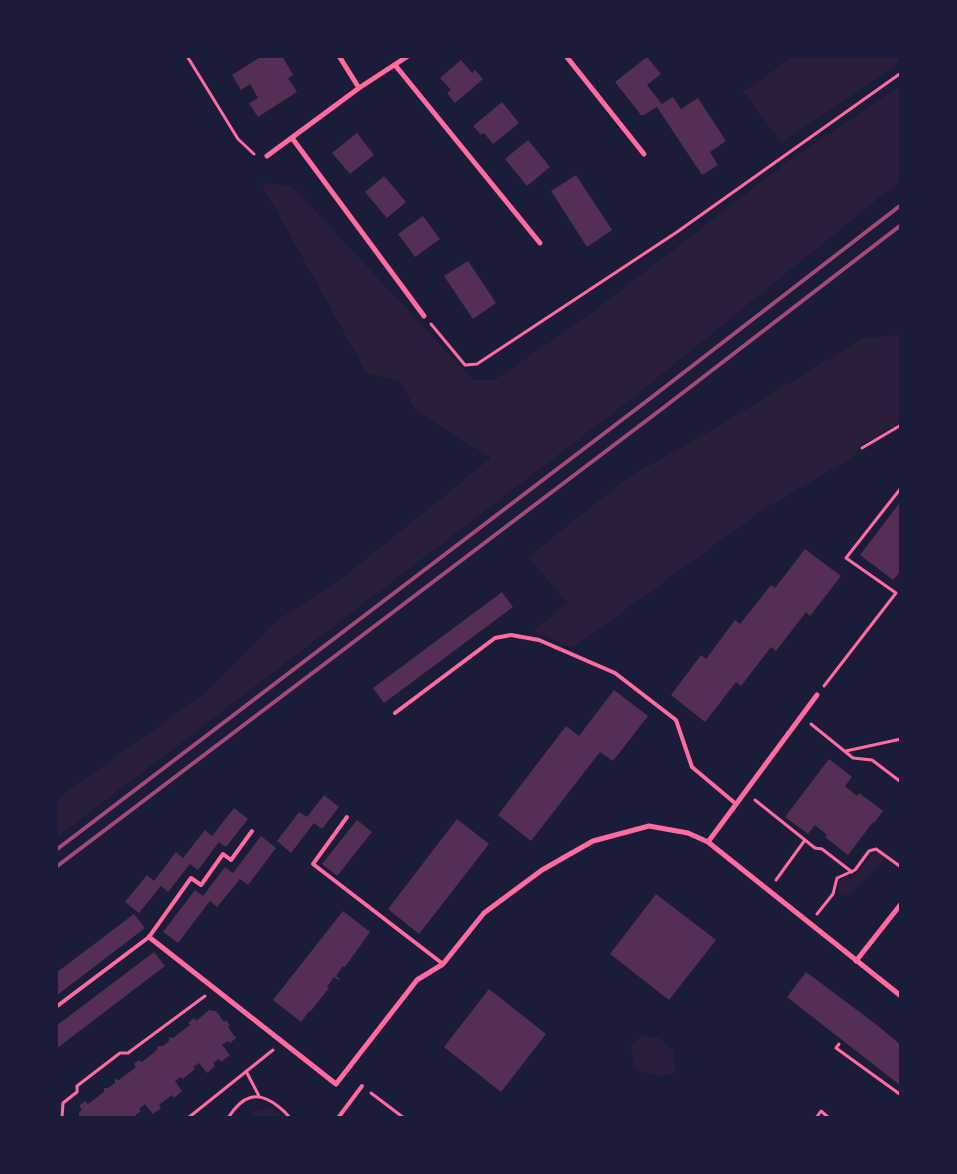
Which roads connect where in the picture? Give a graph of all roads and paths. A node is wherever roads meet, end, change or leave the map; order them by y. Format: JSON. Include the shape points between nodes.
{"nodes":[{"id":1,"x":187,"y":56,"type":"edge"},
{"id":2,"x":340,"y":56,"type":"edge"},
{"id":3,"x":408,"y":56,"type":"edge"},
{"id":4,"x":566,"y":56,"type":"edge"},
{"id":5,"x":394,"y":65,"type":"junction"},
{"id":6,"x":901,"y":73,"type":"edge"},
{"id":7,"x":359,"y":88,"type":"junction"},
{"id":8,"x":292,"y":138,"type":"junction"},
{"id":9,"x":644,"y":154,"type":"dead end"},
{"id":10,"x":266,"y":156,"type":"joint"},
{"id":11,"x":540,"y":243,"type":"dead end"},
{"id":12,"x":424,"y":316,"type":"joint"},
{"id":13,"x":901,"y":425,"type":"edge"},
{"id":14,"x":862,"y":448,"type":"dead end"},
{"id":15,"x":901,"y":488,"type":"edge"},
{"id":16,"x":818,"y":696,"type":"joint"},
{"id":17,"x":395,"y":713,"type":"dead end"},
{"id":18,"x":802,"y":716,"type":"junction"},
{"id":19,"x":901,"y":739,"type":"edge"},
{"id":20,"x":846,"y":751,"type":"junction"},
{"id":21,"x":901,"y":782,"type":"edge"},
{"id":22,"x":745,"y":792,"type":"junction"},
{"id":23,"x":736,"y":804,"type":"junction"},
{"id":24,"x":347,"y":816,"type":"dead end"},
{"id":25,"x":252,"y":831,"type":"dead end"},
{"id":26,"x":805,"y":840,"type":"junction"},
{"id":27,"x":708,"y":842,"type":"junction"},
{"id":28,"x":901,"y":866,"type":"edge"},
{"id":29,"x":852,"y":872,"type":"junction"},
{"id":30,"x":768,"y":891,"type":"junction"},
{"id":31,"x":901,"y":904,"type":"edge"},
{"id":32,"x":809,"y":924,"type":"junction"},
{"id":33,"x":149,"y":937,"type":"junction"},
{"id":34,"x":856,"y":961,"type":"junction"},
{"id":35,"x":443,"y":964,"type":"junction"},
{"id":36,"x":901,"y":996,"type":"edge"},
{"id":37,"x":226,"y":997,"type":"junction"},
{"id":38,"x":56,"y":1007,"type":"edge"},
{"id":39,"x":283,"y":1042,"type":"junction"},
{"id":40,"x":839,"y":1044,"type":"dead end"},
{"id":41,"x":246,"y":1071,"type":"junction"},
{"id":42,"x":362,"y":1086,"type":"joint"},
{"id":43,"x":901,"y":1095,"type":"edge"},
{"id":44,"x":259,"y":1096,"type":"junction"},
{"id":45,"x":62,"y":1118,"type":"edge"},
{"id":46,"x":188,"y":1118,"type":"edge"},
{"id":47,"x":228,"y":1118,"type":"edge"},
{"id":48,"x":290,"y":1118,"type":"edge"},
{"id":49,"x":338,"y":1118,"type":"edge"},
{"id":50,"x":404,"y":1118,"type":"edge"},
{"id":51,"x":816,"y":1118,"type":"edge"},
{"id":52,"x":829,"y":1118,"type":"edge"}],
"edges":[{"from":1,"to":10,"type":"path","via":[[238,139],[255,155]]},
{"from":2,"to":7,"type":"street"},
{"from":3,"to":5,"type":"street"},
{"from":4,"to":9,"type":"street"},
{"from":5,"to":7,"type":"street"},
{"from":5,"to":11,"type":"street"},
{"from":6,"to":12,"type":"path","via":[[677,232],[477,364],[465,365]]},
{"from":7,"to":8,"type":"street"},
{"from":8,"to":10,"type":"street"},
{"from":8,"to":12,"type":"street"},
{"from":13,"to":14,"type":"path"},
{"from":15,"to":16,"type":"path","via":[[846,558],[896,593]]},
{"from":16,"to":18,"type":"street"},
{"from":17,"to":23,"type":"lane","via":[[494,638],[510,634],[539,640],[615,673],[676,720],[692,767]]},
{"from":18,"to":20,"type":"path"},
{"from":18,"to":22,"type":"street"},
{"from":19,"to":20,"type":"path"},
{"from":20,"to":21,"type":"path","via":[[853,758],[872,760]]},
{"from":22,"to":23,"type":"street"},
{"from":22,"to":26,"type":"path"},
{"from":23,"to":27,"type":"street"},
{"from":24,"to":35,"type":"lane","via":[[313,864]]},
{"from":25,"to":33,"type":"lane","via":[[231,860],[222,854],[201,885],[191,878]]},
{"from":26,"to":29,"type":"path","via":[[815,848],[822,848]]},
{"from":26,"to":30,"type":"path"},
{"from":27,"to":30,"type":"street"},
{"from":27,"to":35,"type":"street","via":[[688,833],[649,826],[593,840],[542,870],[484,913]]},
{"from":28,"to":29,"type":"path","via":[[876,849],[869,851]]},
{"from":29,"to":32,"type":"path","via":[[837,878],[833,894]]},
{"from":30,"to":32,"type":"street"},
{"from":31,"to":34,"type":"street"},
{"from":32,"to":34,"type":"street"},
{"from":33,"to":37,"type":"street"},
{"from":33,"to":38,"type":"lane"},
{"from":34,"to":36,"type":"street"},
{"from":35,"to":39,"type":"street","via":[[416,980],[336,1084]]},
{"from":37,"to":39,"type":"street"},
{"from":37,"to":45,"type":"path","via":[[205,996],[128,1054],[120,1053],[77,1086],[77,1092],[63,1103]]},
{"from":39,"to":41,"type":"path"},
{"from":40,"to":43,"type":"path","via":[[836,1048]]},
{"from":41,"to":44,"type":"path"},
{"from":41,"to":46,"type":"path"},
{"from":42,"to":49,"type":"lane"},
{"from":42,"to":50,"type":"path"},
{"from":44,"to":47,"type":"path","via":[[245,1098]]},
{"from":44,"to":48,"type":"path","via":[[270,1100]]},
{"from":51,"to":52,"type":"path","via":[[821,1112]]}]}
